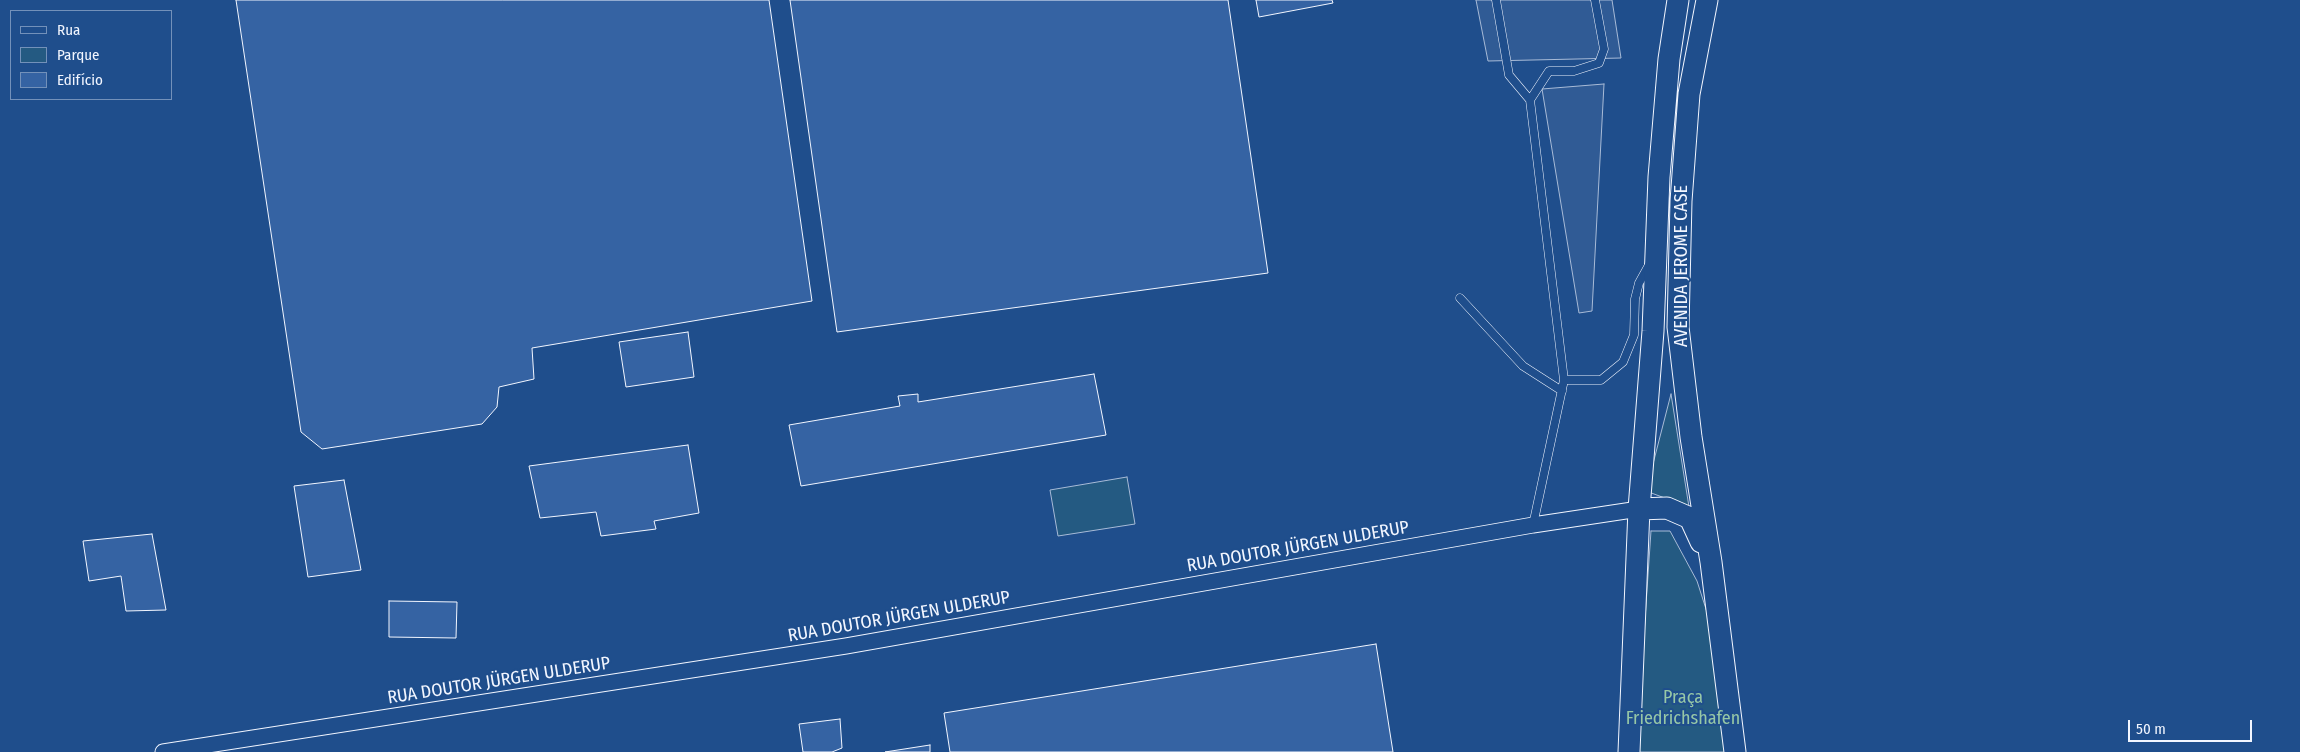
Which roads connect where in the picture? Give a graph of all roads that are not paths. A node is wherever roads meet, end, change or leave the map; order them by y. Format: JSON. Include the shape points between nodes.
{"nodes":[{"id":1,"x":1496,"y":0,"type":"edge"},
{"id":2,"x":1594,"y":0,"type":"edge"},
{"id":3,"x":1678,"y":0,"type":"edge"},
{"id":4,"x":1707,"y":0,"type":"edge"},
{"id":5,"x":1530,"y":100,"type":"junction"},
{"id":6,"x":1655,"y":254,"type":"junction"},
{"id":7,"x":1460,"y":298,"type":"dead end"},
{"id":8,"x":1564,"y":380,"type":"junction"},
{"id":9,"x":1562,"y":391,"type":"junction"},
{"id":10,"x":1639,"y":509,"type":"junction"},
{"id":11,"x":1534,"y":525,"type":"junction"},
{"id":12,"x":1711,"y":562,"type":"junction"},
{"id":13,"x":163,"y":752,"type":"edge"},
{"id":14,"x":1628,"y":752,"type":"edge"},
{"id":15,"x":1735,"y":752,"type":"edge"}],
"edges":[{"from":1,"to":5,"type":"lane","via":[[1509,76]]},
{"from":2,"to":5,"type":"lane","via":[[1604,49],[1599,63],[1574,71],[1549,71]]},
{"from":3,"to":6,"type":"main road","name":"AVENIDA JEROME CASE","via":[[1669,59]]},
{"from":4,"to":12,"type":"main road","name":"AVENIDA JEROME CASE","via":[[1689,104],[1680,201],[1678,327]]},
{"from":5,"to":8,"type":"lane"},
{"from":6,"to":8,"type":"lane","via":[[1639,283],[1634,335],[1622,362],[1601,380]]},
{"from":6,"to":10,"type":"main road","name":"AVENIDA JEROME CASE","via":[[1653,331]]},
{"from":7,"to":9,"type":"lane","via":[[1523,366]]},
{"from":8,"to":9,"type":"lane"},
{"from":9,"to":11,"type":"lane"},
{"from":10,"to":11,"type":"street","name":"RUA DOUTOR JÜRGEN ULDERUP"},
{"from":10,"to":12,"type":"main road","via":[[1667,508],[1690,518]]},
{"from":10,"to":14,"type":"main road","name":"AVENIDA JEROME CASE"},
{"from":11,"to":13,"type":"street","name":"RUA DOUTOR JÜRGEN ULDERUP","via":[[846,646]]},
{"from":12,"to":15,"type":"main road","name":"AVENIDA JEROME CASE"}]}
